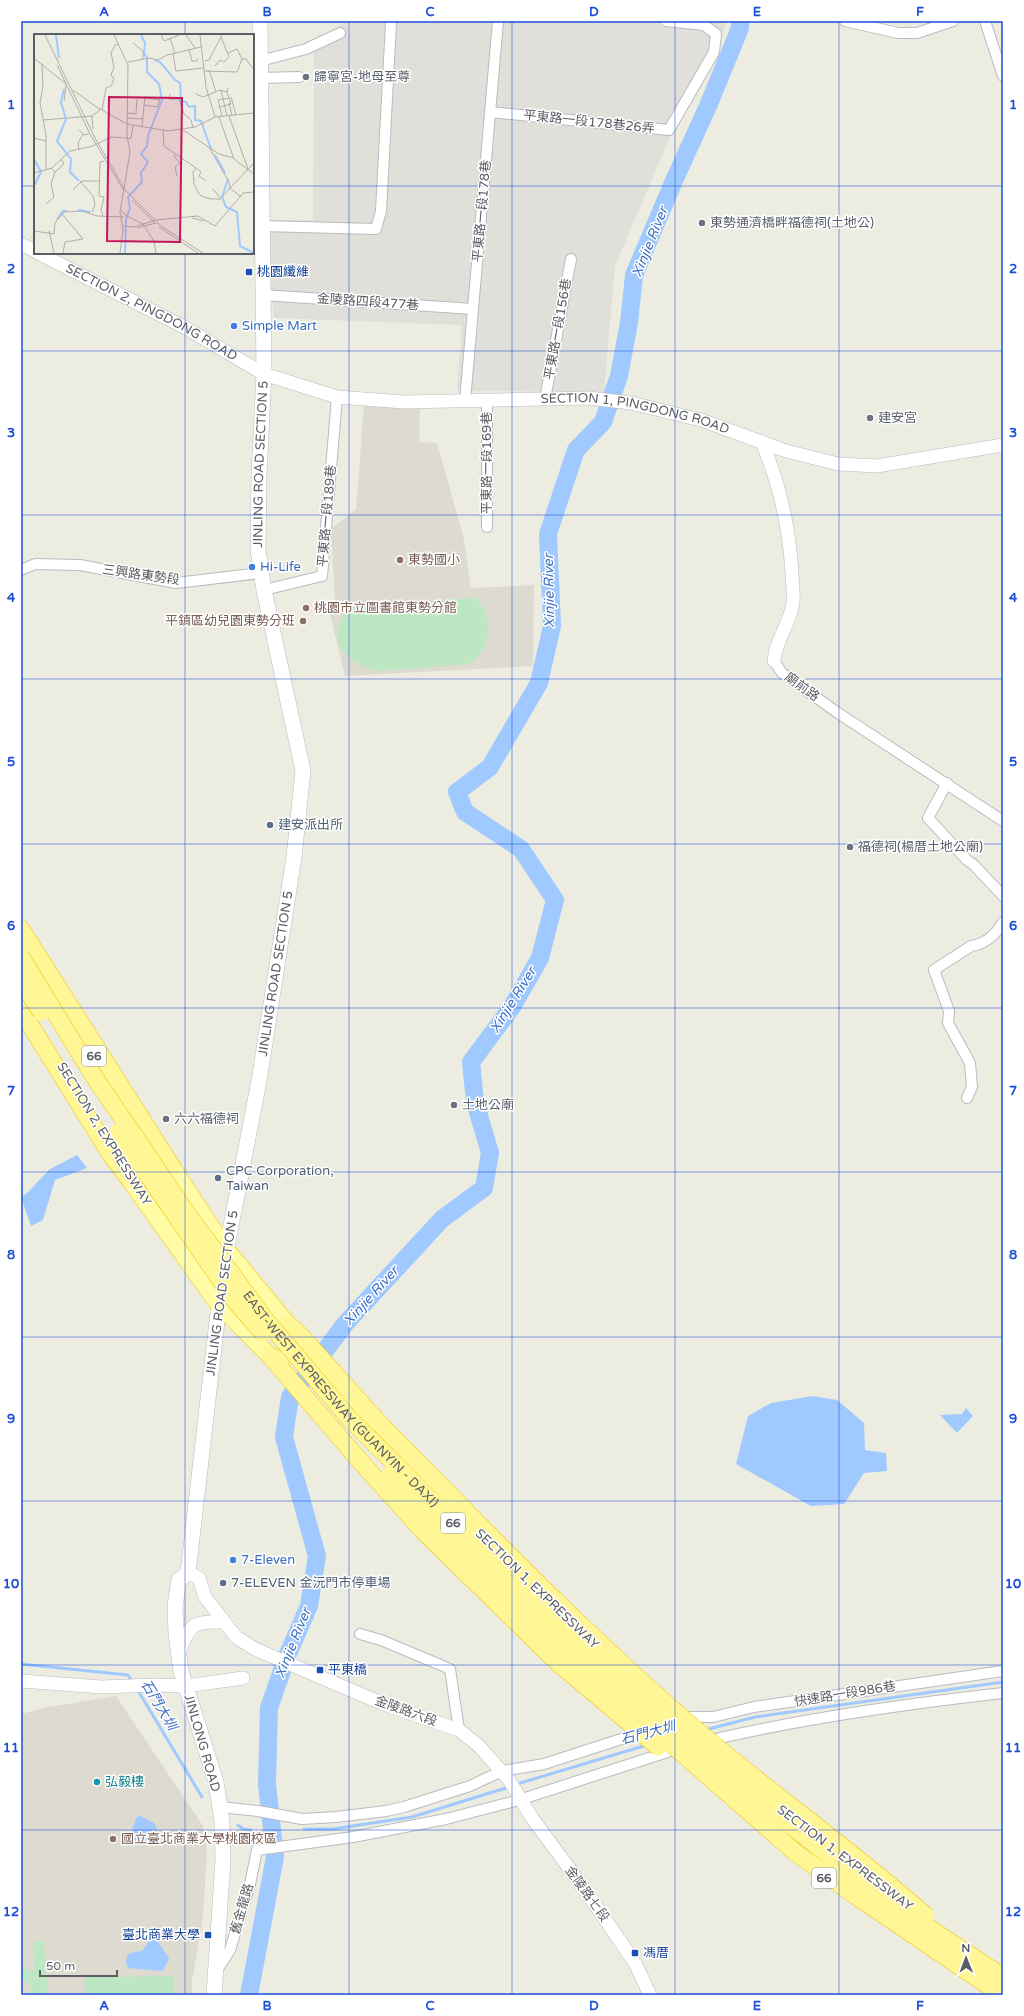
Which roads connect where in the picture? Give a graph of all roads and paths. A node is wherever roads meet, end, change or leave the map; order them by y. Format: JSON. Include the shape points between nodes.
{"nodes":[{"id":1,"x":260,"y":21,"type":"edge"},
{"id":2,"x":498,"y":21,"type":"edge"},
{"id":3,"x":666,"y":21,"type":"edge"},
{"id":4,"x":845,"y":21,"type":"edge"},
{"id":5,"x":953,"y":21,"type":"edge"},
{"id":6,"x":985,"y":21,"type":"edge"},
{"id":7,"x":391,"y":23,"type":"dead end"},
{"id":8,"x":340,"y":33,"type":"dead end"},
{"id":9,"x":260,"y":61,"type":"junction"},
{"id":10,"x":1003,"y":76,"type":"edge"},
{"id":11,"x":299,"y":77,"type":"dead end"},
{"id":12,"x":260,"y":78,"type":"junction"},
{"id":13,"x":490,"y":112,"type":"junction"},
{"id":14,"x":262,"y":226,"type":"junction"},
{"id":15,"x":21,"y":244,"type":"edge"},
{"id":16,"x":34,"y":250,"type":"edge"},
{"id":17,"x":40,"y":254,"type":"edge"},
{"id":18,"x":571,"y":259,"type":"dead end"},
{"id":19,"x":262,"y":295,"type":"junction"},
{"id":20,"x":473,"y":309,"type":"junction"},
{"id":21,"x":264,"y":374,"type":"junction"},
{"id":22,"x":337,"y":397,"type":"junction"},
{"id":23,"x":545,"y":399,"type":"junction"},
{"id":24,"x":487,"y":400,"type":"junction"},
{"id":25,"x":465,"y":401,"type":"junction"},
{"id":26,"x":762,"y":442,"type":"junction"},
{"id":27,"x":1003,"y":445,"type":"edge"},
{"id":28,"x":487,"y":527,"type":"dead end"},
{"id":29,"x":21,"y":570,"type":"edge"},
{"id":30,"x":261,"y":573,"type":"junction"},
{"id":31,"x":264,"y":590,"type":"junction"},
{"id":32,"x":774,"y":661,"type":"joint"},
{"id":33,"x":947,"y":783,"type":"junction"},
{"id":34,"x":1003,"y":821,"type":"edge"},
{"id":35,"x":1003,"y":896,"type":"edge"},
{"id":36,"x":1003,"y":922,"type":"edge"},
{"id":37,"x":21,"y":929,"type":"edge"},
{"id":38,"x":21,"y":940,"type":"edge"},
{"id":39,"x":21,"y":957,"type":"edge"},
{"id":40,"x":21,"y":981,"type":"edge"},
{"id":41,"x":21,"y":1001,"type":"edge"},
{"id":42,"x":21,"y":1010,"type":"edge"},
{"id":43,"x":967,"y":1098,"type":"dead end"},
{"id":44,"x":172,"y":1167,"type":"junction"},
{"id":45,"x":129,"y":1179,"type":"junction"},
{"id":46,"x":226,"y":1249,"type":"junction"},
{"id":47,"x":218,"y":1304,"type":"junction"},
{"id":48,"x":286,"y":1323,"type":"joint"},
{"id":49,"x":276,"y":1361,"type":"joint"},
{"id":50,"x":323,"y":1367,"type":"junction"},
{"id":51,"x":305,"y":1393,"type":"junction"},
{"id":52,"x":188,"y":1573,"type":"junction"},
{"id":53,"x":224,"y":1622,"type":"junction"},
{"id":54,"x":360,"y":1634,"type":"dead end"},
{"id":55,"x":179,"y":1654,"type":"junction"},
{"id":56,"x":1003,"y":1670,"type":"edge"},
{"id":57,"x":243,"y":1678,"type":"dead end"},
{"id":58,"x":21,"y":1681,"type":"edge"},
{"id":59,"x":186,"y":1686,"type":"junction"},
{"id":60,"x":1003,"y":1693,"type":"edge"},
{"id":61,"x":680,"y":1722,"type":"junction"},
{"id":62,"x":459,"y":1730,"type":"junction"},
{"id":63,"x":650,"y":1732,"type":"junction"},
{"id":64,"x":702,"y":1740,"type":"junction"},
{"id":65,"x":665,"y":1751,"type":"junction"},
{"id":66,"x":504,"y":1773,"type":"junction"},
{"id":67,"x":519,"y":1798,"type":"junction"},
{"id":68,"x":220,"y":1807,"type":"junction"},
{"id":69,"x":265,"y":1848,"type":"joint"},
{"id":70,"x":966,"y":1962,"type":"junction"},
{"id":71,"x":1003,"y":1967,"type":"edge"},
{"id":72,"x":216,"y":1973,"type":"junction"},
{"id":73,"x":1003,"y":1976,"type":"edge"},
{"id":74,"x":214,"y":1995,"type":"edge"},
{"id":75,"x":650,"y":1995,"type":"edge"},
{"id":76,"x":989,"y":1995,"type":"edge"},
{"id":77,"x":1002,"y":1995,"type":"edge"}],
"edges":[{"from":1,"to":9,"type":"main road","name":"JINLING ROAD SECTION 5"},
{"from":2,"to":13,"type":"street","name":"平東路一段178巷"},
{"from":3,"to":13,"type":"street","name":"平東路一段178巷26弄","via":[[704,25],[716,34],[714,52],[669,130]]},
{"from":4,"to":5,"type":"street","via":[[898,33],[917,33]]},
{"from":6,"to":10,"type":"street"},
{"from":7,"to":14,"type":"street","via":[[381,211],[376,229]]},
{"from":8,"to":9,"type":"street","via":[[306,49]]},
{"from":9,"to":12,"type":"main road","name":"JINLING ROAD SECTION 5"},
{"from":11,"to":12,"type":"street"},
{"from":12,"to":14,"type":"main road","name":"JINLING ROAD SECTION 5"},
{"from":13,"to":20,"type":"street","name":"平東路一段178巷"},
{"from":14,"to":19,"type":"main road","name":"JINLING ROAD SECTION 5"},
{"from":15,"to":16,"type":"street"},
{"from":17,"to":21,"type":"street","name":"SECTION 2, PINGDONG ROAD","via":[[184,327]]},
{"from":18,"to":23,"type":"street","name":"平東路一段156巷"},
{"from":19,"to":20,"type":"street","name":"金陵路四段477巷"},
{"from":19,"to":21,"type":"main road","name":"JINLING ROAD SECTION 5"},
{"from":20,"to":25,"type":"street","name":"平東路一段178巷"},
{"from":21,"to":22,"type":"street","name":"SECTION 1, PINGDONG ROAD"},
{"from":21,"to":30,"type":"main road","name":"JINLING ROAD SECTION 5","via":[[259,474],[258,550]]},
{"from":22,"to":25,"type":"street","name":"SECTION 1, PINGDONG ROAD","via":[[404,402]]},
{"from":22,"to":31,"type":"street","name":"平東路一段189巷","via":[[322,576]]},
{"from":23,"to":24,"type":"street","name":"SECTION 1, PINGDONG ROAD"},
{"from":23,"to":26,"type":"street","name":"SECTION 1, PINGDONG ROAD","via":[[588,398],[631,403],[701,420]]},
{"from":24,"to":25,"type":"street","name":"SECTION 1, PINGDONG ROAD"},
{"from":24,"to":28,"type":"street","name":"平東路一段169巷"},
{"from":26,"to":27,"type":"street","name":"SECTION 1, PINGDONG ROAD","via":[[838,464],[877,466]]},
{"from":26,"to":32,"type":"street","name":"廟前路","via":[[783,499],[790,546],[793,603],[774,651]]},
{"from":29,"to":30,"type":"street","name":"三興路東勢段","via":[[35,564],[80,566],[176,583]]},
{"from":30,"to":31,"type":"main road","name":"JINLING ROAD SECTION 5"},
{"from":31,"to":46,"type":"main road","name":"JINLING ROAD SECTION 5","via":[[303,771],[294,857],[258,1081]]},
{"from":32,"to":33,"type":"street","name":"廟前路","via":[[782,673],[838,713]]},
{"from":33,"to":34,"type":"street","name":"廟前路"},
{"from":33,"to":35,"type":"street","via":[[928,818]]},
{"from":36,"to":43,"type":"street","via":[[995,934],[934,970],[949,1011],[948,1023],[970,1063],[972,1087]]},
{"from":37,"to":44,"type":"highway"},
{"from":38,"to":44,"type":"main road","number":"66","via":[[144,1136]]},
{"from":39,"to":70,"type":"highway","name":"EAST-WEST EXPRESSWAY (GUANYIN - DAXI)","number":"66","bridge":true,"via":[[95,1078],[189,1216],[265,1319],[349,1418],[558,1624],[747,1791]]},
{"from":40,"to":70,"type":"highway","name":"EAST-WEST EXPRESSWAY (GUANYIN - DAXI)","number":"66","bridge":true,"via":[[140,1166],[234,1301],[457,1548],[573,1658],[796,1853],[856,1896]]},
{"from":41,"to":45,"type":"main road","name":"SECTION 2, EXPRESSWAY","number":"66","via":[[120,1157]]},
{"from":42,"to":45,"type":"highway","via":[[111,1155]]},
{"from":44,"to":46,"type":"main road","number":"66"},
{"from":45,"to":47,"type":"main road","name":"SECTION 2, EXPRESSWAY","number":"66"},
{"from":46,"to":47,"type":"main road","name":"JINLING ROAD SECTION 5"},
{"from":46,"to":48,"type":"main road","number":"66"},
{"from":47,"to":49,"type":"main road","number":"66"},
{"from":47,"to":52,"type":"main road","name":"JINLING ROAD SECTION 5"},
{"from":48,"to":50,"type":"highway"},
{"from":49,"to":51,"type":"highway"},
{"from":50,"to":61,"type":"main road","name":"SECTION 1, EXPRESSWAY","number":"66","via":[[366,1421],[470,1524]]},
{"from":50,"to":70,"type":"highway","bridge":true,"via":[[606,1650],[693,1728],[887,1882]]},
{"from":51,"to":63,"type":"main road","number":"66","via":[[480,1585]]},
{"from":51,"to":70,"type":"highway","bridge":true,"via":[[353,1453],[422,1530],[557,1662],[775,1847],[866,1913]]},
{"from":52,"to":53,"type":"street","via":[[199,1578],[205,1597]]},
{"from":52,"to":55,"type":"main road","name":"JINLONG ROAD","via":[[179,1580],[175,1606]]},
{"from":53,"to":55,"type":"street","via":[[208,1621],[196,1624],[186,1633]]},
{"from":53,"to":62,"type":"street","name":"金陵路六段","via":[[236,1637],[255,1649],[381,1703]]},
{"from":54,"to":62,"type":"street","via":[[381,1640],[450,1669]]},
{"from":55,"to":59,"type":"main road","name":"JINLONG ROAD"},
{"from":56,"to":61,"type":"street","name":"快速路一段986巷","via":[[754,1707],[713,1718]]},
{"from":57,"to":59,"type":"street"},
{"from":58,"to":59,"type":"street","via":[[101,1687]]},
{"from":59,"to":68,"type":"main road","name":"JINLONG ROAD","via":[[216,1782]]},
{"from":60,"to":64,"type":"street","name":"快速路一段986巷","via":[[934,1700],[792,1722]]},
{"from":61,"to":63,"type":"street","name":"快速路一段986巷"},
{"from":61,"to":64,"type":"main road","number":"66"},
{"from":62,"to":66,"type":"street","name":"金陵路六段","via":[[479,1746]]},
{"from":63,"to":65,"type":"main road","number":"66"},
{"from":63,"to":66,"type":"street","name":"快速路一段986巷","via":[[632,1735],[544,1764]]},
{"from":64,"to":65,"type":"street","name":"快速路一段986巷"},
{"from":64,"to":71,"type":"main road","name":"SECTION 1, EXPRESSWAY","number":"66","via":[[883,1889],[961,1943]]},
{"from":65,"to":67,"type":"street","name":"快速路一段986巷"},
{"from":65,"to":76,"type":"main road","name":"SECTION 1, EXPRESSWAY","number":"66","via":[[789,1853]]},
{"from":66,"to":67,"type":"street","name":"金陵路七段"},
{"from":66,"to":68,"type":"street","name":"快速路一段986巷","via":[[398,1808],[336,1817],[302,1819]]},
{"from":67,"to":69,"type":"street","name":"快速路一段986巷","via":[[446,1819],[353,1838]]},
{"from":67,"to":75,"type":"street","name":"金陵路七段","via":[[635,1963]]},
{"from":68,"to":72,"type":"main road","name":"JINLONG ROAD","via":[[223,1860]]},
{"from":69,"to":72,"type":"street","name":"舊金龍路","via":[[257,1850],[250,1884],[230,1950]]},
{"from":70,"to":73,"type":"highway","name":"EAST-WEST EXPRESSWAY (GUANYIN - DAXI)","number":"66","bridge":true},
{"from":70,"to":77,"type":"highway","name":"EAST-WEST EXPRESSWAY (GUANYIN - DAXI)","number":"66","bridge":true},
{"from":72,"to":74,"type":"main road","name":"JINLONG ROAD"}]}
